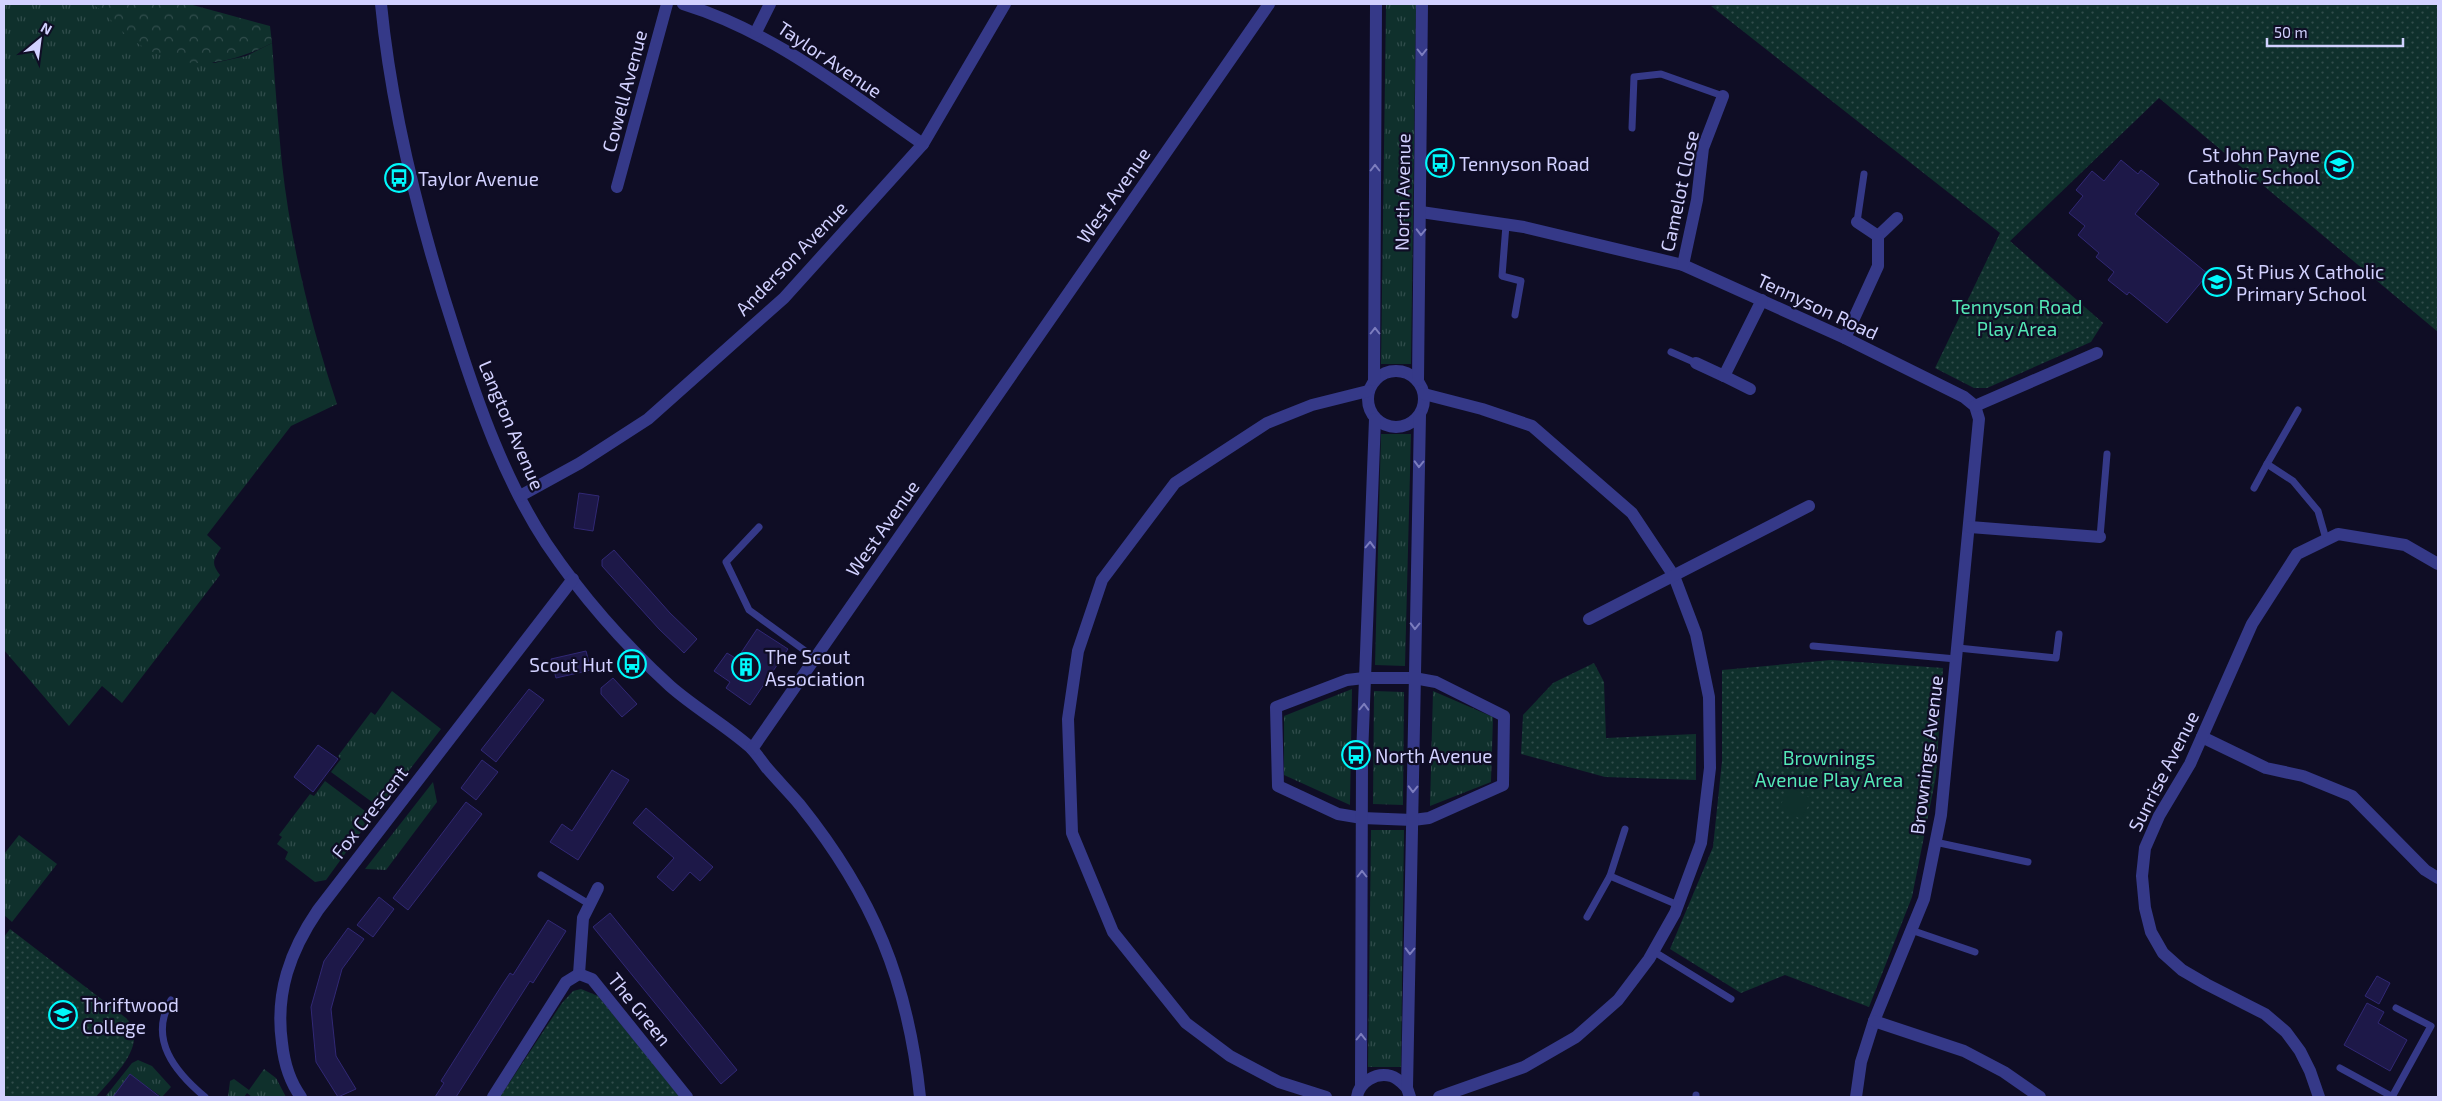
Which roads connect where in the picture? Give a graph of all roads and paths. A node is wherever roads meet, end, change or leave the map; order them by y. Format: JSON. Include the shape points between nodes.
{"nodes":[{"id":1,"x":381,"y":4,"type":"edge"},
{"id":2,"x":667,"y":4,"type":"edge"},
{"id":3,"x":683,"y":4,"type":"edge"},
{"id":4,"x":770,"y":4,"type":"edge"},
{"id":5,"x":1005,"y":4,"type":"edge"},
{"id":6,"x":1269,"y":4,"type":"edge"},
{"id":7,"x":1376,"y":4,"type":"edge"},
{"id":8,"x":1422,"y":4,"type":"edge"},
{"id":9,"x":756,"y":32,"type":"junction"},
{"id":10,"x":1723,"y":96,"type":"joint"},
{"id":11,"x":1632,"y":128,"type":"dead end"},
{"id":12,"x":923,"y":144,"type":"junction"},
{"id":13,"x":1864,"y":174,"type":"dead end"},
{"id":14,"x":616,"y":188,"type":"dead end"},
{"id":15,"x":1421,"y":212,"type":"junction"},
{"id":16,"x":1897,"y":218,"type":"dead end"},
{"id":17,"x":1857,"y":222,"type":"joint"},
{"id":18,"x":1506,"y":224,"type":"junction"},
{"id":19,"x":1878,"y":236,"type":"junction"},
{"id":20,"x":1683,"y":265,"type":"junction"},
{"id":21,"x":1762,"y":300,"type":"junction"},
{"id":22,"x":1516,"y":315,"type":"dead end"},
{"id":23,"x":1845,"y":338,"type":"junction"},
{"id":24,"x":1671,"y":352,"type":"dead end"},
{"id":25,"x":2096,"y":353,"type":"dead end"},
{"id":26,"x":1696,"y":363,"type":"joint"},
{"id":27,"x":1724,"y":376,"type":"junction"},
{"id":28,"x":1374,"y":380,"type":"junction"},
{"id":29,"x":1418,"y":380,"type":"junction"},
{"id":30,"x":1750,"y":388,"type":"dead end"},
{"id":31,"x":1368,"y":391,"type":"junction"},
{"id":32,"x":1424,"y":394,"type":"junction"},
{"id":33,"x":1975,"y":406,"type":"junction"},
{"id":34,"x":2298,"y":410,"type":"dead end"},
{"id":35,"x":1420,"y":415,"type":"junction"},
{"id":36,"x":1375,"y":419,"type":"junction"},
{"id":37,"x":2107,"y":454,"type":"dead end"},
{"id":38,"x":2267,"y":464,"type":"junction"},
{"id":39,"x":2254,"y":488,"type":"dead end"},
{"id":40,"x":520,"y":496,"type":"junction"},
{"id":41,"x":1809,"y":506,"type":"dead end"},
{"id":42,"x":759,"y":527,"type":"dead end"},
{"id":43,"x":1970,"y":527,"type":"junction"},
{"id":44,"x":2100,"y":537,"type":"joint"},
{"id":45,"x":2326,"y":539,"type":"junction"},
{"id":46,"x":2438,"y":564,"type":"edge"},
{"id":47,"x":1674,"y":576,"type":"junction"},
{"id":48,"x":573,"y":579,"type":"junction"},
{"id":49,"x":1590,"y":619,"type":"dead end"},
{"id":50,"x":2059,"y":634,"type":"dead end"},
{"id":51,"x":1813,"y":646,"type":"dead end"},
{"id":52,"x":1957,"y":654,"type":"junction"},
{"id":53,"x":815,"y":658,"type":"junction"},
{"id":54,"x":1364,"y":678,"type":"junction"},
{"id":55,"x":1414,"y":678,"type":"junction"},
{"id":56,"x":2202,"y":737,"type":"junction"},
{"id":57,"x":752,"y":749,"type":"junction"},
{"id":58,"x":1362,"y":818,"type":"junction"},
{"id":59,"x":1412,"y":820,"type":"junction"},
{"id":60,"x":1625,"y":830,"type":"dead end"},
{"id":61,"x":1935,"y":842,"type":"junction"},
{"id":62,"x":2028,"y":862,"type":"dead end"},
{"id":63,"x":541,"y":875,"type":"dead end"},
{"id":64,"x":1610,"y":876,"type":"junction"},
{"id":65,"x":2438,"y":878,"type":"edge"},
{"id":66,"x":598,"y":888,"type":"dead end"},
{"id":67,"x":589,"y":904,"type":"junction"},
{"id":68,"x":1678,"y":905,"type":"junction"},
{"id":69,"x":1587,"y":917,"type":"dead end"},
{"id":70,"x":1912,"y":930,"type":"junction"},
{"id":71,"x":1654,"y":951,"type":"junction"},
{"id":72,"x":1975,"y":952,"type":"dead end"},
{"id":73,"x":579,"y":974,"type":"junction"},
{"id":74,"x":171,"y":1000,"type":"dead end"},
{"id":75,"x":1731,"y":1000,"type":"dead end"},
{"id":76,"x":2396,"y":1008,"type":"dead end"},
{"id":77,"x":1874,"y":1021,"type":"junction"},
{"id":78,"x":2340,"y":1068,"type":"dead end"},
{"id":79,"x":1359,"y":1092,"type":"edge"},
{"id":80,"x":1409,"y":1093,"type":"edge"},
{"id":81,"x":204,"y":1097,"type":"edge"},
{"id":82,"x":301,"y":1097,"type":"edge"},
{"id":83,"x":494,"y":1097,"type":"edge"},
{"id":84,"x":687,"y":1097,"type":"edge"},
{"id":85,"x":920,"y":1097,"type":"edge"},
{"id":86,"x":1326,"y":1097,"type":"edge"},
{"id":87,"x":1439,"y":1097,"type":"edge"},
{"id":88,"x":1856,"y":1097,"type":"edge"},
{"id":89,"x":2040,"y":1097,"type":"edge"},
{"id":90,"x":2319,"y":1097,"type":"edge"},
{"id":91,"x":2392,"y":1097,"type":"edge"}],
"edges":[{"from":1,"to":40,"type":"street","name":"Langton Avenue","via":[[402,136],[420,216],[478,402]]},
{"from":2,"to":14,"type":"street","name":"Cowell Avenue"},
{"from":3,"to":9,"type":"street","name":"Taylor Avenue"},
{"from":4,"to":9,"type":"street"},
{"from":5,"to":12,"type":"street","name":"Anderson Avenue"},
{"from":6,"to":53,"type":"street","name":"West Avenue"},
{"from":28,"to":7,"type":"street","name":"North Avenue","one_way":true},
{"from":8,"to":15,"type":"street","name":"North Avenue","one_way":true},
{"from":9,"to":12,"type":"street","name":"Taylor Avenue"},
{"from":10,"to":11,"type":"lane","via":[[1661,74],[1634,77]]},
{"from":10,"to":20,"type":"street","name":"Camelot Close","via":[[1703,148],[1697,200]]},
{"from":12,"to":40,"type":"street","name":"Anderson Avenue","via":[[784,298],[648,420]]},
{"from":13,"to":17,"type":"lane"},
{"from":15,"to":18,"type":"street","name":"Tennyson Road"},
{"from":15,"to":29,"type":"street","name":"North Avenue","one_way":true},
{"from":16,"to":19,"type":"street"},
{"from":17,"to":19,"type":"street"},
{"from":18,"to":20,"type":"street","name":"Tennyson Road"},
{"from":18,"to":22,"type":"lane","via":[[1502,276],[1521,281]]},
{"from":19,"to":23,"type":"street","via":[[1878,266]]},
{"from":20,"to":21,"type":"street","name":"Tennyson Road"},
{"from":21,"to":23,"type":"street","name":"Tennyson Road"},
{"from":21,"to":27,"type":"street"},
{"from":23,"to":33,"type":"street","name":"Tennyson Road","via":[[1964,396]]},
{"from":24,"to":26,"type":"lane"},
{"from":25,"to":33,"type":"street"},
{"from":26,"to":27,"type":"street"},
{"from":27,"to":30,"type":"street"},
{"from":28,"to":29,"type":"street","via":[[1381,374],[1397,370]]},
{"from":28,"to":31,"type":"street","name":"North Avenue"},
{"from":29,"to":32,"type":"street","name":"North Avenue"},
{"from":31,"to":36,"type":"street","via":[[1368,404]]},
{"from":31,"to":86,"type":"street","via":[[1312,405],[1267,423],[1175,482],[1102,580],[1078,651],[1068,719],[1072,832],[1113,932],[1186,1023],[1230,1056],[1279,1082]]},
{"from":32,"to":35,"type":"street"},
{"from":32,"to":47,"type":"street","via":[[1532,426],[1632,513]]},
{"from":33,"to":43,"type":"street","name":"Brownings Avenue","via":[[1979,419]]},
{"from":34,"to":38,"type":"lane"},
{"from":35,"to":36,"type":"street","via":[[1406,426],[1396,428]]},
{"from":35,"to":55,"type":"street","one_way":true},
{"from":54,"to":36,"type":"street","one_way":true},
{"from":37,"to":44,"type":"lane"},
{"from":38,"to":39,"type":"lane"},
{"from":38,"to":45,"type":"lane","via":[[2293,481],[2318,511]]},
{"from":40,"to":48,"type":"street","name":"Langton Avenue","via":[[545,542]]},
{"from":41,"to":47,"type":"street"},
{"from":42,"to":53,"type":"lane","via":[[726,562],[749,610]]},
{"from":43,"to":44,"type":"street"},
{"from":43,"to":52,"type":"street","name":"Brownings Avenue"},
{"from":45,"to":46,"type":"street","name":"Sunrise Avenue","via":[[2338,534],[2405,545]]},
{"from":45,"to":56,"type":"street","name":"Sunrise Avenue","via":[[2297,554],[2252,624]]},
{"from":47,"to":49,"type":"street"},
{"from":47,"to":68,"type":"street","via":[[1696,634],[1709,697],[1710,768],[1701,843]]},
{"from":48,"to":57,"type":"street","name":"Langton Avenue","via":[[665,681]]},
{"from":48,"to":82,"type":"street","name":"Fox Crescent","via":[[318,910],[298,942],[285,975],[279,1009],[283,1052],[293,1084]]},
{"from":50,"to":52,"type":"lane","via":[[2056,658]]},
{"from":51,"to":52,"type":"lane"},
{"from":52,"to":61,"type":"street","name":"Brownings Avenue","via":[[1941,815]]},
{"from":53,"to":57,"type":"street","name":"West Avenue"},
{"from":54,"to":55,"type":"street"},
{"from":58,"to":54,"type":"street","one_way":true},
{"from":54,"to":58,"type":"street","via":[[1347,680],[1276,707],[1278,786],[1338,814]]},
{"from":55,"to":59,"type":"street","one_way":true},
{"from":55,"to":59,"type":"street","via":[[1436,682],[1504,716],[1503,785],[1429,818]]},
{"from":56,"to":65,"type":"street","via":[[2266,768],[2303,776],[2352,796],[2425,870]]},
{"from":56,"to":90,"type":"street","name":"Sunrise Avenue","via":[[2145,848],[2142,876],[2151,932],[2164,953],[2182,970],[2265,1014],[2286,1032],[2300,1051]]},
{"from":57,"to":85,"type":"street","via":[[828,843],[862,897],[885,942],[904,1000]]},
{"from":58,"to":59,"type":"street"},
{"from":79,"to":58,"type":"street","one_way":true},
{"from":59,"to":80,"type":"street","one_way":true},
{"from":60,"to":64,"type":"lane"},
{"from":61,"to":62,"type":"lane"},
{"from":61,"to":70,"type":"street","name":"Brownings Avenue","via":[[1924,899]]},
{"from":63,"to":67,"type":"lane"},
{"from":64,"to":68,"type":"lane"},
{"from":64,"to":69,"type":"lane"},
{"from":66,"to":67,"type":"street"},
{"from":67,"to":73,"type":"street","via":[[580,932]]},
{"from":68,"to":71,"type":"street"},
{"from":70,"to":72,"type":"lane"},
{"from":70,"to":77,"type":"street","name":"Brownings Avenue"},
{"from":71,"to":75,"type":"lane"},
{"from":71,"to":87,"type":"street","via":[[1618,1000],[1576,1036],[1524,1067]]},
{"from":73,"to":83,"type":"street","name":"The Green","via":[[566,982]]},
{"from":73,"to":84,"type":"street","name":"The Green","via":[[592,979]]},
{"from":74,"to":81,"type":"lane","via":[[162,1026],[166,1049],[186,1080]]},
{"from":76,"to":91,"type":"lane","via":[[2431,1026]]},
{"from":77,"to":88,"type":"street","name":"Brownings Avenue","via":[[1861,1062]]},
{"from":77,"to":89,"type":"street","via":[[1964,1052],[2004,1072]]},
{"from":78,"to":91,"type":"lane"},
{"from":79,"to":80,"type":"street","via":[[1367,1080],[1381,1075],[1398,1079]]}]}
